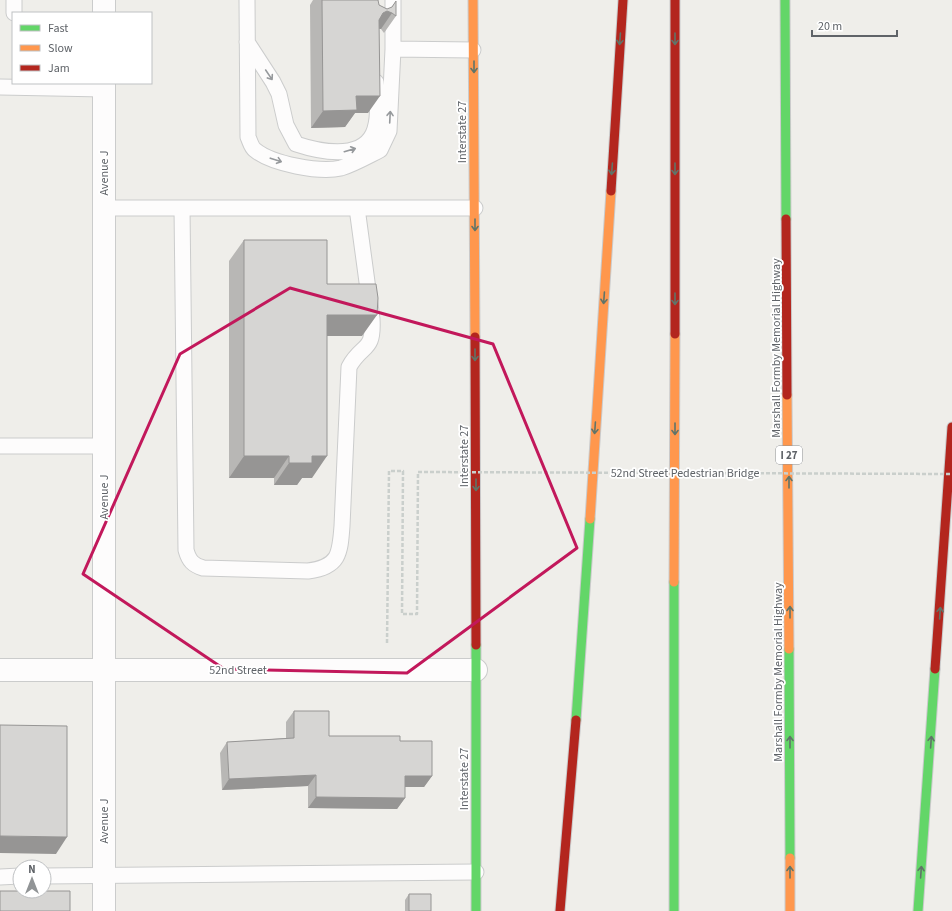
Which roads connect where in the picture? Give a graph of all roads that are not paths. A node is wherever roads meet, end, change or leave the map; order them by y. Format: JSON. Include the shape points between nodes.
{"nodes":[{"id":1,"x":14,"y":0,"type":"edge"},
{"id":2,"x":104,"y":0,"type":"edge"},
{"id":3,"x":247,"y":0,"type":"edge"},
{"id":4,"x":393,"y":0,"type":"edge"},
{"id":5,"x":469,"y":0,"type":"edge"},
{"id":6,"x":472,"y":0,"type":"edge"},
{"id":7,"x":623,"y":0,"type":"edge"},
{"id":8,"x":675,"y":0,"type":"edge"},
{"id":9,"x":785,"y":0,"type":"edge"},
{"id":10,"x":14,"y":12,"type":"edge"},
{"id":11,"x":104,"y":12,"type":"edge"},
{"id":12,"x":473,"y":24,"type":"junction"},
{"id":13,"x":247,"y":42,"type":"junction"},
{"id":14,"x":393,"y":49,"type":"junction"},
{"id":15,"x":473,"y":50,"type":"junction"},
{"id":16,"x":376,"y":67,"type":"edge"},
{"id":17,"x":10,"y":86,"type":"edge"},
{"id":18,"x":104,"y":86,"type":"edge"},
{"id":19,"x":104,"y":208,"type":"junction"},
{"id":20,"x":182,"y":208,"type":"junction"},
{"id":21,"x":357,"y":208,"type":"junction"},
{"id":22,"x":475,"y":208,"type":"junction"},
{"id":23,"x":952,"y":427,"type":"edge"},
{"id":24,"x":0,"y":446,"type":"edge"},
{"id":25,"x":104,"y":446,"type":"junction"},
{"id":26,"x":0,"y":670,"type":"edge"},
{"id":27,"x":104,"y":670,"type":"junction"},
{"id":28,"x":476,"y":670,"type":"junction"},
{"id":29,"x":476,"y":872,"type":"junction"},
{"id":30,"x":104,"y":875,"type":"junction"},
{"id":31,"x":12,"y":876,"type":"edge"},
{"id":32,"x":52,"y":876,"type":"edge"},
{"id":33,"x":0,"y":877,"type":"edge"},
{"id":34,"x":104,"y":911,"type":"edge"},
{"id":35,"x":476,"y":911,"type":"edge"},
{"id":36,"x":560,"y":911,"type":"edge"},
{"id":37,"x":674,"y":911,"type":"edge"},
{"id":38,"x":790,"y":911,"type":"edge"},
{"id":39,"x":918,"y":911,"type":"edge"}],
"edges":[{"from":1,"to":10,"type":"lane"},
{"from":2,"to":11,"type":"street"},
{"from":3,"to":13,"type":"lane"},
{"from":4,"to":14,"type":"lane"},
{"from":5,"to":12,"type":"main road"},
{"from":6,"to":12,"type":"main road","name":"Interstate 27"},
{"from":7,"to":36,"type":"main road","one_way":true,"via":[[579,682]]},
{"from":8,"to":37,"type":"main road","one_way":true},
{"from":38,"to":9,"type":"main road","name":"Marshall Formby Memorial Highway","number":"I 27","one_way":true},
{"from":12,"to":15,"type":"main road","name":"Interstate 27"},
{"from":13,"to":14,"type":"lane","one_way":true,"via":[[248,137],[253,149],[264,156],[317,169],[340,168],[380,150],[389,131]]},
{"from":13,"to":16,"type":"lane","one_way":true,"via":[[274,82],[286,125],[296,144],[315,151],[345,152],[361,146],[372,135],[377,120]]},
{"from":14,"to":15,"type":"lane"},
{"from":15,"to":22,"type":"main road","name":"Interstate 27","one_way":true},
{"from":17,"to":18,"type":"lane"},
{"from":18,"to":19,"type":"street","name":"Avenue J"},
{"from":19,"to":20,"type":"lane"},
{"from":19,"to":25,"type":"street","name":"Avenue J"},
{"from":20,"to":21,"type":"lane"},
{"from":20,"to":21,"type":"lane","via":[[188,558],[195,566],[203,568],[308,571],[330,566],[339,551],[349,367],[357,354],[370,343],[372,333]]},
{"from":21,"to":22,"type":"lane"},
{"from":22,"to":28,"type":"main road","name":"Interstate 27","one_way":true},
{"from":39,"to":23,"type":"main road","one_way":true},
{"from":24,"to":25,"type":"lane"},
{"from":25,"to":27,"type":"street","name":"Avenue J"},
{"from":26,"to":27,"type":"street","name":"52nd Street"},
{"from":27,"to":28,"type":"street","name":"52nd Street"},
{"from":27,"to":30,"type":"street","name":"Avenue J"},
{"from":28,"to":29,"type":"main road","name":"Interstate 27"},
{"from":29,"to":30,"type":"lane"},
{"from":29,"to":35,"type":"main road","name":"Interstate 27"},
{"from":30,"to":32,"type":"lane"},
{"from":30,"to":34,"type":"street","name":"Avenue J"},
{"from":31,"to":33,"type":"lane"}]}
